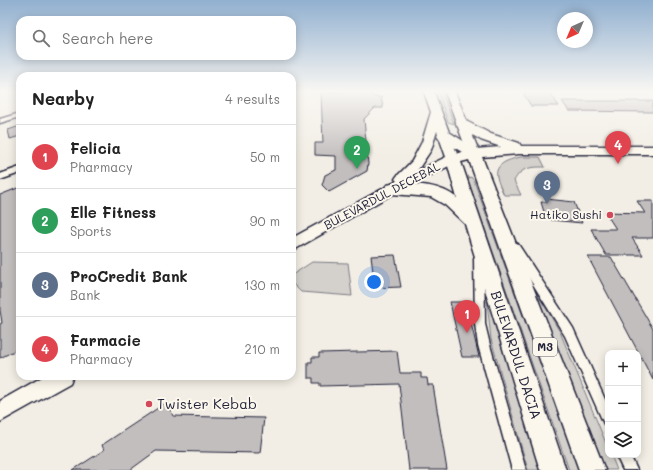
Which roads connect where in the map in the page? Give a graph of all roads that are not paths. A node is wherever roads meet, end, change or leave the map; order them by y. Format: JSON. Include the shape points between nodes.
{"nodes":[{"id":1,"x":436,"y":114,"type":"edge"},
{"id":2,"x":437,"y":114,"type":"edge"},
{"id":3,"x":458,"y":114,"type":"edge"},
{"id":4,"x":16,"y":116,"type":"edge"},
{"id":5,"x":0,"y":121,"type":"edge"},
{"id":6,"x":462,"y":123,"type":"junction"},
{"id":7,"x":442,"y":129,"type":"junction"},
{"id":8,"x":524,"y":150,"type":"junction"},
{"id":9,"x":653,"y":150,"type":"edge"},
{"id":10,"x":474,"y":154,"type":"junction"},
{"id":11,"x":453,"y":159,"type":"junction"},
{"id":12,"x":16,"y":171,"type":"edge"},
{"id":13,"x":0,"y":177,"type":"edge"},
{"id":14,"x":487,"y":188,"type":"junction"},
{"id":15,"x":392,"y":189,"type":"junction"},
{"id":16,"x":500,"y":223,"type":"junction"},
{"id":17,"x":475,"y":231,"type":"junction"},
{"id":18,"x":296,"y":243,"type":"edge"},
{"id":19,"x":56,"y":380,"type":"edge"},
{"id":20,"x":0,"y":412,"type":"edge"},
{"id":21,"x":605,"y":413,"type":"edge"},
{"id":22,"x":625,"y":458,"type":"edge"},
{"id":23,"x":519,"y":470,"type":"edge"},
{"id":24,"x":553,"y":470,"type":"edge"},
{"id":25,"x":592,"y":470,"type":"edge"},
{"id":26,"x":630,"y":470,"type":"edge"}],
"edges":[{"from":1,"to":15,"type":"main road","via":[[424,154]]},
{"from":2,"to":7,"type":"main road","name":"BULEVARDUL DACIA"},
{"from":3,"to":6,"type":"main road"},
{"from":4,"to":5,"type":"street"},
{"from":6,"to":7,"type":"main road"},
{"from":6,"to":8,"type":"highway","via":[[490,139]]},
{"from":6,"to":10,"type":"main road"},
{"from":7,"to":10,"type":"highway"},
{"from":7,"to":11,"type":"main road","name":"BULEVARDUL DACIA"},
{"from":8,"to":9,"type":"highway"},
{"from":8,"to":10,"type":"highway","name":"BULEVARDUL DECEBAL"},
{"from":8,"to":14,"type":"highway","via":[[494,161]]},
{"from":10,"to":11,"type":"highway","name":"BULEVARDUL DECEBAL"},
{"from":10,"to":14,"type":"highway","number":"M3"},
{"from":11,"to":15,"type":"main road","name":"BULEVARDUL DECEBAL"},
{"from":11,"to":17,"type":"highway","name":"BULEVARDUL DACIA","number":"M3"},
{"from":12,"to":13,"type":"street"},
{"from":14,"to":16,"type":"highway","number":"M3"},
{"from":15,"to":17,"type":"highway","via":[[437,192],[450,200]]},
{"from":15,"to":18,"type":"main road","name":"BULEVARDUL DECEBAL"},
{"from":16,"to":21,"type":"street","via":[[569,332]]},
{"from":16,"to":25,"type":"highway","number":"M3"},
{"from":17,"to":23,"type":"street","name":"BULEVARDUL DACIA","via":[[482,331]]},
{"from":17,"to":24,"type":"highway","name":"BULEVARDUL DACIA","number":"M3"},
{"from":19,"to":20,"type":"main road"},
{"from":22,"to":26,"type":"street"}]}
